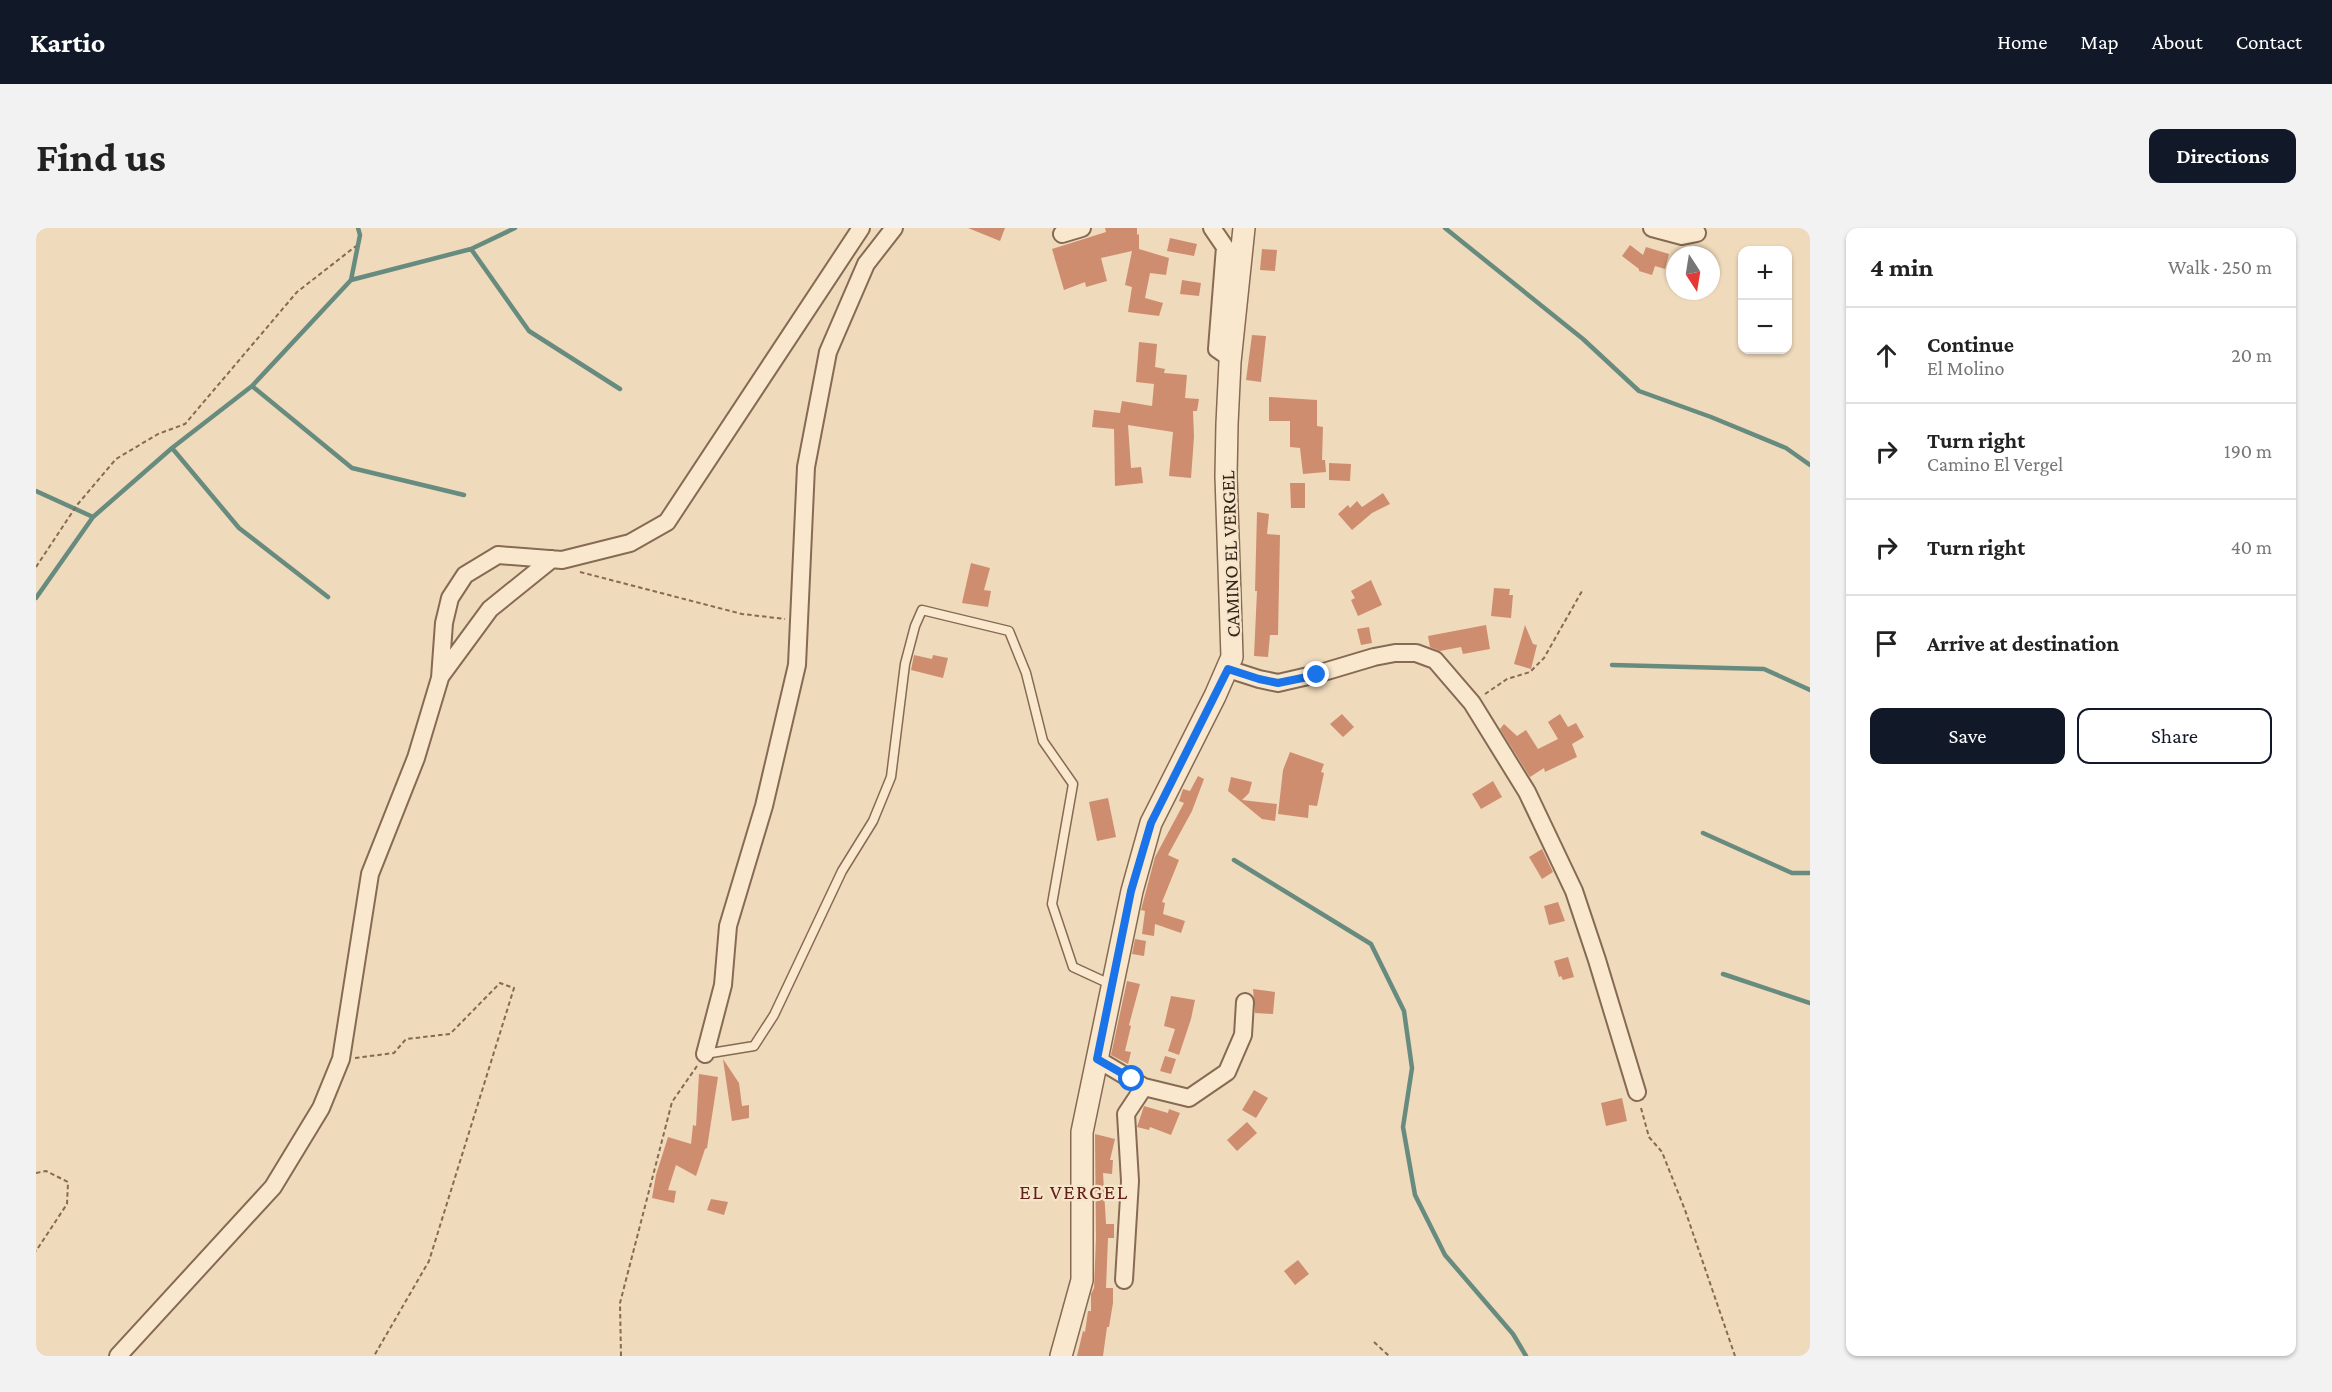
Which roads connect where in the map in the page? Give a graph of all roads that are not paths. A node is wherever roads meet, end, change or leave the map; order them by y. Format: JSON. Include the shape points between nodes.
{"nodes":[{"id":1,"x":861,"y":228,"type":"edge"},
{"id":2,"x":894,"y":228,"type":"edge"},
{"id":3,"x":1082,"y":228,"type":"edge"},
{"id":4,"x":1212,"y":228,"type":"edge"},
{"id":5,"x":1244,"y":228,"type":"edge"},
{"id":6,"x":1652,"y":228,"type":"edge"},
{"id":7,"x":1697,"y":233,"type":"dead end"},
{"id":8,"x":1062,"y":234,"type":"dead end"},
{"id":9,"x":1230,"y":358,"type":"junction"},
{"id":10,"x":557,"y":560,"type":"junction"},
{"id":11,"x":1228,"y":669,"type":"junction"},
{"id":12,"x":440,"y":678,"type":"junction"},
{"id":13,"x":1112,"y":986,"type":"junction"},
{"id":14,"x":1245,"y":1002,"type":"dead end"},
{"id":15,"x":705,"y":1054,"type":"joint"},
{"id":16,"x":1097,"y":1059,"type":"junction"},
{"id":17,"x":1144,"y":1088,"type":"junction"},
{"id":18,"x":1637,"y":1092,"type":"road end"},
{"id":19,"x":1124,"y":1280,"type":"dead end"},
{"id":20,"x":118,"y":1356,"type":"edge"},
{"id":21,"x":1061,"y":1356,"type":"edge"}],
"edges":[{"from":1,"to":10,"type":"street","via":[[667,522],[630,543]]},
{"from":2,"to":15,"type":"street","via":[[866,264],[828,352],[806,467],[797,665],[764,807],[728,926],[723,985]]},
{"from":3,"to":8,"type":"street"},
{"from":4,"to":9,"type":"street","via":[[1225,247],[1217,349]]},
{"from":5,"to":9,"type":"street","name":"CAMINO EL VERGEL"},
{"from":6,"to":7,"type":"street","via":[[1682,236]]},
{"from":9,"to":11,"type":"street","name":"CAMINO EL VERGEL","via":[[1226,476],[1233,642]]},
{"from":10,"to":12,"type":"street","via":[[490,609]]},
{"from":10,"to":12,"type":"street","via":[[498,555],[465,574],[450,598]]},
{"from":11,"to":13,"type":"street","name":"CAMINO EL VERGEL","via":[[1151,823],[1131,891]]},
{"from":11,"to":18,"type":"street","via":[[1278,683],[1395,653],[1416,653],[1435,660],[1472,703],[1527,792],[1574,891]]},
{"from":12,"to":20,"type":"street","via":[[417,758],[370,874],[341,1059],[321,1108],[273,1187]]},
{"from":13,"to":15,"type":"lane","via":[[1073,967],[1052,904],[1073,784],[1043,741],[1026,673],[1009,631],[922,610],[905,664],[891,777],[873,821],[842,871],[774,1015],[754,1046]]},
{"from":13,"to":16,"type":"street","name":"CAMINO EL VERGEL"},
{"from":14,"to":17,"type":"street","via":[[1243,1035],[1227,1072],[1190,1098]]},
{"from":16,"to":17,"type":"street"},
{"from":16,"to":21,"type":"street","name":"CAMINO EL VERGEL","via":[[1082,1132],[1082,1280]]},
{"from":17,"to":19,"type":"street","via":[[1126,1114],[1130,1181]]}]}
